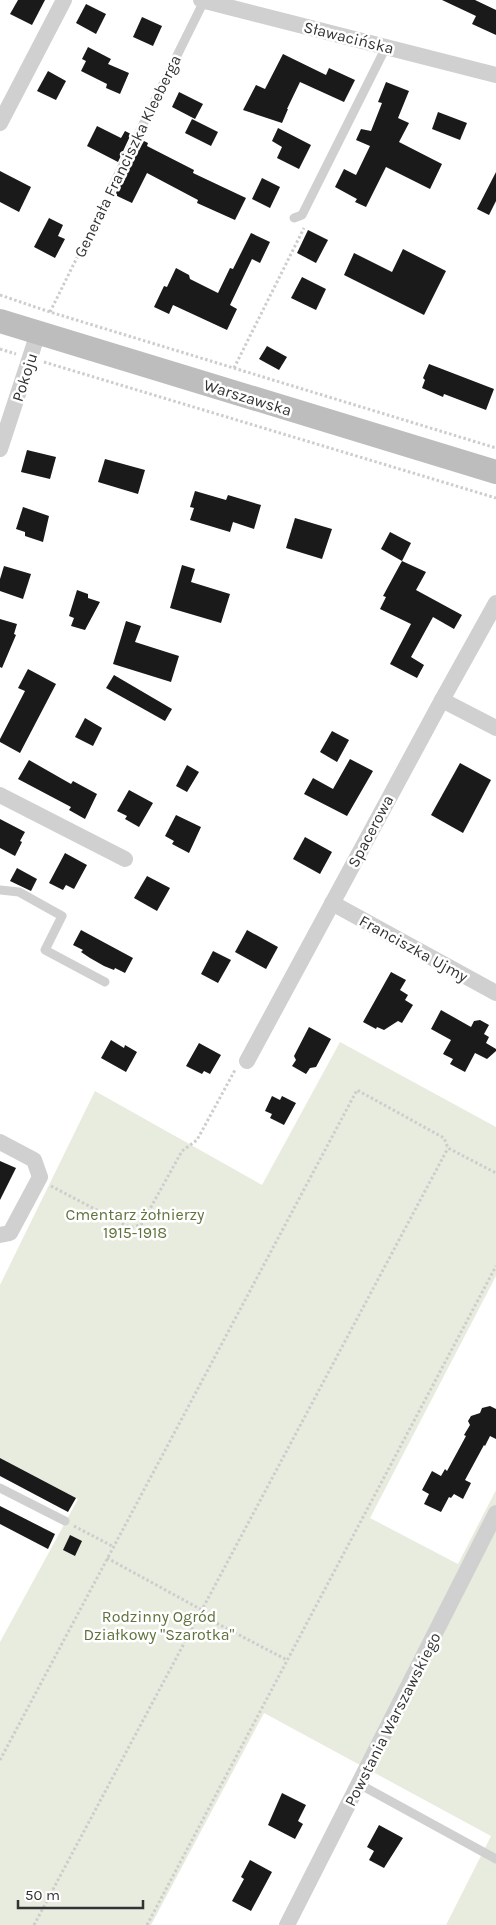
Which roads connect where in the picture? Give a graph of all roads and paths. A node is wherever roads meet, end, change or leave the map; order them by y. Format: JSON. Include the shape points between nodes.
{"nodes":[{"id":1,"x":64,"y":0,"type":"edge"},
{"id":2,"x":208,"y":1,"type":"edge"},
{"id":3,"x":386,"y":47,"type":"junction"},
{"id":4,"x":496,"y":75,"type":"edge"},
{"id":5,"x":0,"y":123,"type":"edge"},
{"id":6,"x":110,"y":191,"type":"joint"},
{"id":7,"x":298,"y":217,"type":"joint"},
{"id":8,"x":0,"y":295,"type":"edge"},
{"id":9,"x":50,"y":312,"type":"junction"},
{"id":10,"x":0,"y":321,"type":"edge"},
{"id":11,"x":38,"y":333,"type":"junction"},
{"id":12,"x":0,"y":350,"type":"edge"},
{"id":13,"x":30,"y":358,"type":"junction"},
{"id":14,"x":234,"y":368,"type":"junction"},
{"id":15,"x":496,"y":448,"type":"edge"},
{"id":16,"x":0,"y":450,"type":"edge"},
{"id":17,"x":496,"y":472,"type":"edge"},
{"id":18,"x":496,"y":498,"type":"edge"},
{"id":19,"x":496,"y":603,"type":"edge"},
{"id":20,"x":442,"y":700,"type":"junction"},
{"id":21,"x":496,"y":728,"type":"edge"},
{"id":22,"x":0,"y":794,"type":"edge"},
{"id":23,"x":125,"y":859,"type":"dead end"},
{"id":24,"x":0,"y":890,"type":"edge"},
{"id":25,"x":332,"y":903,"type":"junction"},
{"id":26,"x":105,"y":982,"type":"dead end"},
{"id":27,"x":496,"y":993,"type":"edge"},
{"id":28,"x":247,"y":1061,"type":"joint"},
{"id":29,"x":0,"y":1142,"type":"edge"},
{"id":30,"x":448,"y":1148,"type":"junction"},
{"id":31,"x":496,"y":1173,"type":"edge"},
{"id":32,"x":38,"y":1180,"type":"junction"},
{"id":33,"x":0,"y":1235,"type":"edge"},
{"id":34,"x":496,"y":1266,"type":"edge"},
{"id":35,"x":0,"y":1488,"type":"edge"},
{"id":36,"x":496,"y":1513,"type":"edge"},
{"id":37,"x":64,"y":1521,"type":"joint"},
{"id":38,"x":114,"y":1547,"type":"junction"},
{"id":39,"x":108,"y":1558,"type":"junction"},
{"id":40,"x":201,"y":1612,"type":"junction"},
{"id":41,"x":287,"y":1660,"type":"junction"},
{"id":42,"x":0,"y":1760,"type":"edge"},
{"id":43,"x":359,"y":1784,"type":"junction"},
{"id":44,"x":496,"y":1859,"type":"edge"},
{"id":45,"x":34,"y":1925,"type":"edge"},
{"id":46,"x":146,"y":1925,"type":"edge"},
{"id":47,"x":287,"y":1925,"type":"edge"}],
"edges":[{"from":1,"to":5,"type":"street"},
{"from":2,"to":3,"type":"street","name":"Sławacińska"},
{"from":2,"to":6,"type":"lane","name":"Generała Franciszka Kleeberga"},
{"from":3,"to":4,"type":"street","name":"Sławacińska"},
{"from":3,"to":7,"type":"lane"},
{"from":6,"to":9,"type":"path","name":"Generała Franciszka Kleeberga"},
{"from":7,"to":14,"type":"path","via":[[304,228]]},
{"from":8,"to":9,"type":"path"},
{"from":9,"to":14,"type":"path"},
{"from":10,"to":11,"type":"street","name":"Warszawska"},
{"from":11,"to":13,"type":"street","name":"Pokoju"},
{"from":11,"to":17,"type":"street","name":"Warszawska"},
{"from":12,"to":13,"type":"path"},
{"from":13,"to":16,"type":"street","name":"Pokoju"},
{"from":13,"to":18,"type":"path"},
{"from":14,"to":15,"type":"path"},
{"from":19,"to":20,"type":"street","name":"Spacerowa"},
{"from":20,"to":21,"type":"street"},
{"from":20,"to":25,"type":"street","name":"Spacerowa"},
{"from":22,"to":23,"type":"street"},
{"from":24,"to":26,"type":"lane","via":[[19,892],[62,916],[45,950]]},
{"from":25,"to":27,"type":"street","name":"Franciszka Ujmy"},
{"from":25,"to":28,"type":"street","name":"Spacerowa"},
{"from":28,"to":32,"type":"path","via":[[238,1064],[197,1140],[182,1151],[141,1225],[127,1226]]},
{"from":29,"to":32,"type":"street","via":[[34,1160],[40,1177]]},
{"from":30,"to":31,"type":"path"},
{"from":30,"to":38,"type":"path","via":[[444,1138],[357,1090]]},
{"from":30,"to":40,"type":"path"},
{"from":32,"to":33,"type":"street","via":[[10,1233]]},
{"from":34,"to":41,"type":"path"},
{"from":35,"to":37,"type":"lane"},
{"from":36,"to":43,"type":"street","name":"Powstania Warszawskiego"},
{"from":37,"to":38,"type":"path"},
{"from":38,"to":39,"type":"path"},
{"from":39,"to":40,"type":"path"},
{"from":39,"to":42,"type":"path"},
{"from":40,"to":41,"type":"path"},
{"from":40,"to":45,"type":"path"},
{"from":41,"to":46,"type":"path"},
{"from":43,"to":44,"type":"lane"},
{"from":43,"to":47,"type":"street","name":"Powstania Warszawskiego"}]}
